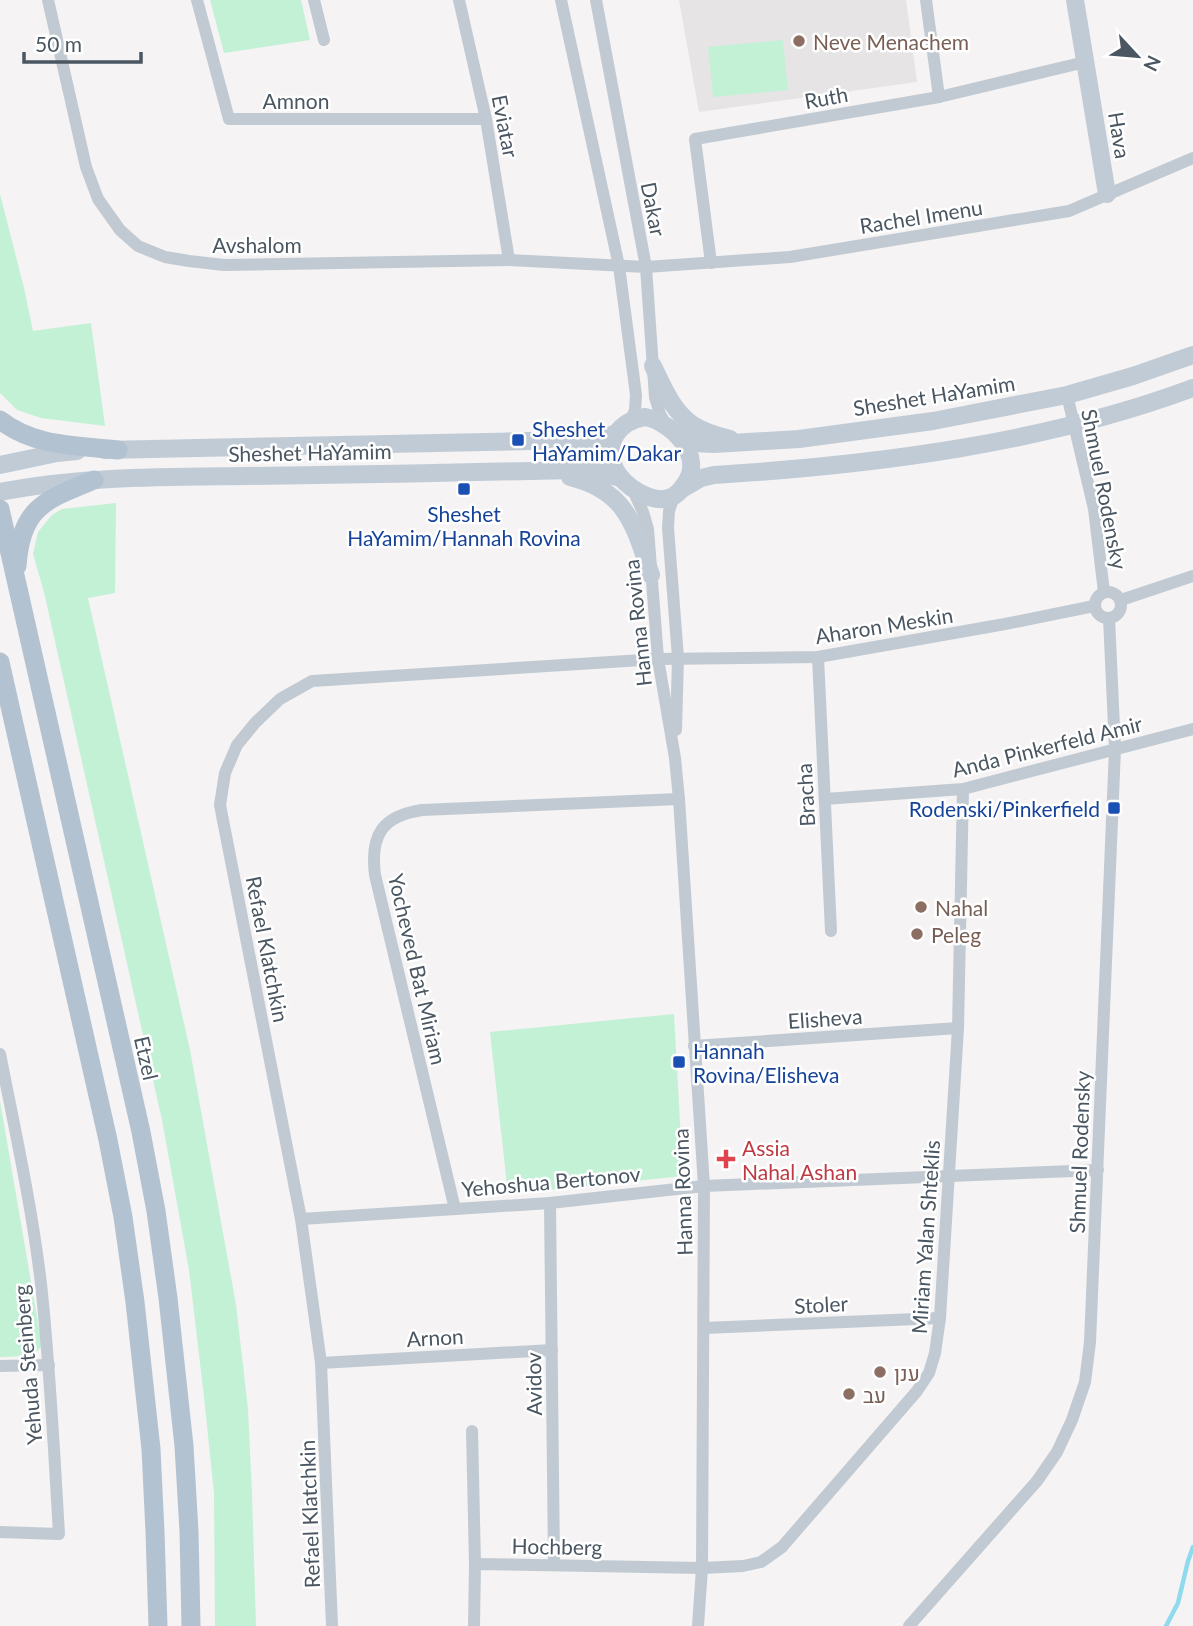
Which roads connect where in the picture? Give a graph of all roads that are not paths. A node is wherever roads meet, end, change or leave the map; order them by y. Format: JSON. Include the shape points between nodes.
{"nodes":[{"id":1,"x":48,"y":0,"type":"edge"},
{"id":2,"x":197,"y":0,"type":"edge"},
{"id":3,"x":314,"y":0,"type":"edge"},
{"id":4,"x":460,"y":0,"type":"edge"},
{"id":5,"x":561,"y":0,"type":"edge"},
{"id":6,"x":596,"y":0,"type":"edge"},
{"id":7,"x":926,"y":0,"type":"edge"},
{"id":8,"x":1075,"y":0,"type":"edge"},
{"id":9,"x":324,"y":40,"type":"dead end"},
{"id":10,"x":1085,"y":62,"type":"junction"},
{"id":11,"x":939,"y":97,"type":"junction"},
{"id":12,"x":486,"y":119,"type":"junction"},
{"id":13,"x":1193,"y":158,"type":"edge"},
{"id":14,"x":1107,"y":194,"type":"junction"},
{"id":15,"x":509,"y":260,"type":"junction"},
{"id":16,"x":711,"y":263,"type":"junction"},
{"id":17,"x":619,"y":266,"type":"junction"},
{"id":18,"x":646,"y":267,"type":"junction"},
{"id":19,"x":1193,"y":355,"type":"edge"},
{"id":20,"x":653,"y":366,"type":"junction"},
{"id":21,"x":1193,"y":388,"type":"edge"},
{"id":22,"x":1067,"y":395,"type":"junction"},
{"id":23,"x":0,"y":420,"type":"edge"},
{"id":24,"x":629,"y":422,"type":"junction"},
{"id":25,"x":1074,"y":425,"type":"junction"},
{"id":26,"x":672,"y":431,"type":"junction"},
{"id":27,"x":615,"y":434,"type":"junction"},
{"id":28,"x":740,"y":443,"type":"junction"},
{"id":29,"x":118,"y":450,"type":"junction"},
{"id":30,"x":0,"y":465,"type":"edge"},
{"id":31,"x":536,"y":471,"type":"junction"},
{"id":32,"x":94,"y":480,"type":"junction"},
{"id":33,"x":626,"y":482,"type":"junction"},
{"id":34,"x":0,"y":492,"type":"edge"},
{"id":35,"x":678,"y":492,"type":"junction"},
{"id":36,"x":0,"y":509,"type":"edge"},
{"id":37,"x":651,"y":575,"type":"junction"},
{"id":38,"x":1193,"y":576,"type":"edge"},
{"id":39,"x":16,"y":581,"type":"junction"},
{"id":40,"x":1104,"y":592,"type":"junction"},
{"id":41,"x":1121,"y":600,"type":"junction"},
{"id":42,"x":1094,"y":606,"type":"junction"},
{"id":43,"x":1110,"y":618,"type":"junction"},
{"id":44,"x":818,"y":657,"type":"junction"},
{"id":45,"x":678,"y":658,"type":"junction"},
{"id":46,"x":658,"y":659,"type":"junction"},
{"id":47,"x":0,"y":662,"type":"edge"},
{"id":48,"x":1193,"y":729,"type":"edge"},
{"id":49,"x":1115,"y":749,"type":"junction"},
{"id":50,"x":675,"y":758,"type":"junction"},
{"id":51,"x":963,"y":789,"type":"junction"},
{"id":52,"x":679,"y":799,"type":"junction"},
{"id":53,"x":825,"y":799,"type":"junction"},
{"id":54,"x":831,"y":931,"type":"dead end"},
{"id":55,"x":958,"y":1028,"type":"junction"},
{"id":56,"x":694,"y":1046,"type":"junction"},
{"id":57,"x":0,"y":1054,"type":"edge"},
{"id":58,"x":1098,"y":1170,"type":"junction"},
{"id":59,"x":950,"y":1177,"type":"junction"},
{"id":60,"x":704,"y":1186,"type":"junction"},
{"id":61,"x":550,"y":1203,"type":"junction"},
{"id":62,"x":455,"y":1209,"type":"junction"},
{"id":63,"x":301,"y":1219,"type":"junction"},
{"id":64,"x":940,"y":1318,"type":"junction"},
{"id":65,"x":704,"y":1328,"type":"junction"},
{"id":66,"x":552,"y":1350,"type":"junction"},
{"id":67,"x":321,"y":1363,"type":"junction"},
{"id":68,"x":49,"y":1365,"type":"junction"},
{"id":69,"x":0,"y":1366,"type":"edge"},
{"id":70,"x":472,"y":1431,"type":"dead end"},
{"id":71,"x":0,"y":1532,"type":"edge"},
{"id":72,"x":475,"y":1564,"type":"junction"},
{"id":73,"x":554,"y":1565,"type":"junction"},
{"id":74,"x":702,"y":1568,"type":"junction"},
{"id":75,"x":158,"y":1626,"type":"edge"},
{"id":76,"x":191,"y":1626,"type":"edge"},
{"id":77,"x":332,"y":1626,"type":"edge"},
{"id":78,"x":474,"y":1626,"type":"edge"},
{"id":79,"x":698,"y":1626,"type":"edge"},
{"id":80,"x":909,"y":1626,"type":"edge"}],
"edges":[{"from":1,"to":15,"type":"street","name":"Avshalom","via":[[86,167],[98,199],[138,246],[165,257],[224,265]]},
{"from":2,"to":12,"type":"street","name":"Amnon","via":[[229,119]]},
{"from":3,"to":9,"type":"street"},
{"from":4,"to":12,"type":"street","name":"Eviatar"},
{"from":5,"to":17,"type":"street"},
{"from":6,"to":18,"type":"street","name":"Dakar"},
{"from":7,"to":11,"type":"street"},
{"from":8,"to":10,"type":"main road","name":"Hava"},
{"from":10,"to":11,"type":"street","name":"Ruth"},
{"from":10,"to":14,"type":"main road","name":"Hava"},
{"from":11,"to":16,"type":"street","name":"Ruth","via":[[695,139]]},
{"from":12,"to":15,"type":"street","name":"Eviatar"},
{"from":13,"to":14,"type":"street","name":"Rachel Imenu"},
{"from":14,"to":16,"type":"street","name":"Rachel Imenu","via":[[1069,211],[790,257]]},
{"from":15,"to":17,"type":"street","name":"Avshalom"},
{"from":16,"to":18,"type":"street","name":"Rachel Imenu"},
{"from":17,"to":18,"type":"street","name":"Avshalom"},
{"from":17,"to":24,"type":"street","via":[[636,395]]},
{"from":18,"to":20,"type":"street","name":"Dakar"},
{"from":19,"to":22,"type":"main road","name":"Sheshet HaYamim"},
{"from":20,"to":26,"type":"street","name":"Dakar","via":[[655,397]]},
{"from":20,"to":28,"type":"main road","via":[[667,396],[693,425]]},
{"from":21,"to":25,"type":"main road"},
{"from":22,"to":25,"type":"street","name":"Shmuel Rodensky"},
{"from":22,"to":28,"type":"main road","name":"Sheshet HaYamim","via":[[871,430]]},
{"from":23,"to":29,"type":"main road","via":[[23,435],[48,442]]},
{"from":24,"to":26,"type":"main road","via":[[656,419]]},
{"from":24,"to":27,"type":"main road"},
{"from":25,"to":35,"type":"main road","via":[[875,460],[714,475]]},
{"from":25,"to":40,"type":"street","name":"Shmuel Rodensky","via":[[1094,509]]},
{"from":26,"to":28,"type":"main road","name":"Sheshet HaYamim","via":[[693,443]]},
{"from":26,"to":35,"type":"main road","via":[[690,456],[689,479]]},
{"from":27,"to":29,"type":"main road","name":"Sheshet HaYamim","via":[[578,440]]},
{"from":27,"to":33,"type":"main road","via":[[611,456]]},
{"from":29,"to":30,"type":"main road","name":"Sheshet HaYamim","via":[[57,453]]},
{"from":31,"to":32,"type":"main road","name":"Sheshet HaYamim"},
{"from":31,"to":33,"type":"main road","name":"Sheshet HaYamim","via":[[597,472]]},
{"from":31,"to":37,"type":"main road","via":[[573,477],[615,498],[637,533]]},
{"from":32,"to":34,"type":"main road","name":"Sheshet HaYamim"},
{"from":32,"to":39,"type":"main road","via":[[41,504],[33,513],[18,546]]},
{"from":33,"to":35,"type":"main road","via":[[657,499]]},
{"from":33,"to":37,"type":"street","name":"Hanna Rovina","via":[[638,499],[648,529]]},
{"from":35,"to":45,"type":"street","name":"Hanna Rovina","via":[[669,511],[668,528]]},
{"from":36,"to":39,"type":"main road","name":"Etzel"},
{"from":37,"to":46,"type":"street","name":"Hanna Rovina"},
{"from":38,"to":41,"type":"street"},
{"from":39,"to":76,"type":"main road","name":"Etzel","via":[[156,1212],[184,1446]]},
{"from":40,"to":41,"type":"street"},
{"from":40,"to":42,"type":"street"},
{"from":41,"to":43,"type":"street","via":[[1119,612]]},
{"from":42,"to":43,"type":"street","via":[[1097,614]]},
{"from":42,"to":44,"type":"street","name":"Aharon Meskin"},
{"from":43,"to":49,"type":"street","name":"Shmuel Rodensky"},
{"from":44,"to":45,"type":"street","name":"Aharon Meskin"},
{"from":44,"to":53,"type":"street","name":"Bracha"},
{"from":45,"to":46,"type":"street","name":"Refael Klatchkin"},
{"from":45,"to":50,"type":"street","name":"Hanna Rovina"},
{"from":46,"to":50,"type":"street","name":"Hanna Rovina"},
{"from":46,"to":63,"type":"street","name":"Refael Klatchkin","via":[[312,681],[280,699],[237,746],[225,773],[219,805]]},
{"from":47,"to":75,"type":"main road","via":[[123,1217],[151,1449]]},
{"from":48,"to":49,"type":"street","name":"Anda Pinkerfeld Amir"},
{"from":49,"to":51,"type":"street","name":"Anda Pinkerfeld Amir"},
{"from":49,"to":58,"type":"street","name":"Shmuel Rodensky"},
{"from":50,"to":52,"type":"street","name":"Hanna Rovina"},
{"from":51,"to":53,"type":"street","name":"Anda Pinkerfeld Amir"},
{"from":51,"to":55,"type":"street","name":"Miriam Yalan Shteklis"},
{"from":52,"to":56,"type":"street","name":"Hanna Rovina"},
{"from":52,"to":62,"type":"street","name":"Yocheved Bat Miriam","via":[[422,810],[393,818],[381,828],[374,844],[376,875]]},
{"from":53,"to":54,"type":"street","name":"Bracha"},
{"from":55,"to":56,"type":"street","name":"Elisheva"},
{"from":55,"to":59,"type":"street","name":"Miriam Yalan Shteklis"},
{"from":56,"to":60,"type":"street","name":"Hanna Rovina"},
{"from":57,"to":68,"type":"street","name":"Yehuda Steinberg","via":[[32,1218]]},
{"from":58,"to":59,"type":"street","name":"Yehoshua Bertonov"},
{"from":58,"to":80,"type":"street","name":"Shmuel Rodensky","via":[[1090,1342],[1085,1382],[1072,1420],[1037,1481]]},
{"from":59,"to":60,"type":"street","name":"Yehoshua Bertonov"},
{"from":59,"to":64,"type":"street","name":"Miriam Yalan Shteklis"},
{"from":60,"to":61,"type":"street","name":"Yehoshua Bertonov"},
{"from":60,"to":65,"type":"street","name":"Hanna Rovina"},
{"from":61,"to":62,"type":"street","name":"Yehoshua Bertonov"},
{"from":61,"to":66,"type":"street","name":"Avidov"},
{"from":62,"to":63,"type":"street","name":"Yehoshua Bertonov"},
{"from":63,"to":67,"type":"street","name":"Refael Klatchkin"},
{"from":64,"to":65,"type":"street","name":"Stoler"},
{"from":64,"to":74,"type":"street","name":"Miriam Yalan Shteklis","via":[[935,1353],[923,1382],[782,1547],[761,1562]]},
{"from":65,"to":74,"type":"street","name":"Hanna Rovina"},
{"from":66,"to":67,"type":"street","name":"Arnon"},
{"from":66,"to":73,"type":"street","name":"Avidov"},
{"from":67,"to":77,"type":"street","name":"Refael Klatchkin"},
{"from":68,"to":69,"type":"street"},
{"from":68,"to":71,"type":"street","name":"Yehuda Steinberg","via":[[59,1534]]},
{"from":70,"to":72,"type":"street"},
{"from":72,"to":73,"type":"street","name":"Hochberg"},
{"from":72,"to":78,"type":"street"},
{"from":73,"to":74,"type":"street","name":"Hochberg"},
{"from":74,"to":79,"type":"street","name":"Hanna Rovina"}]}
